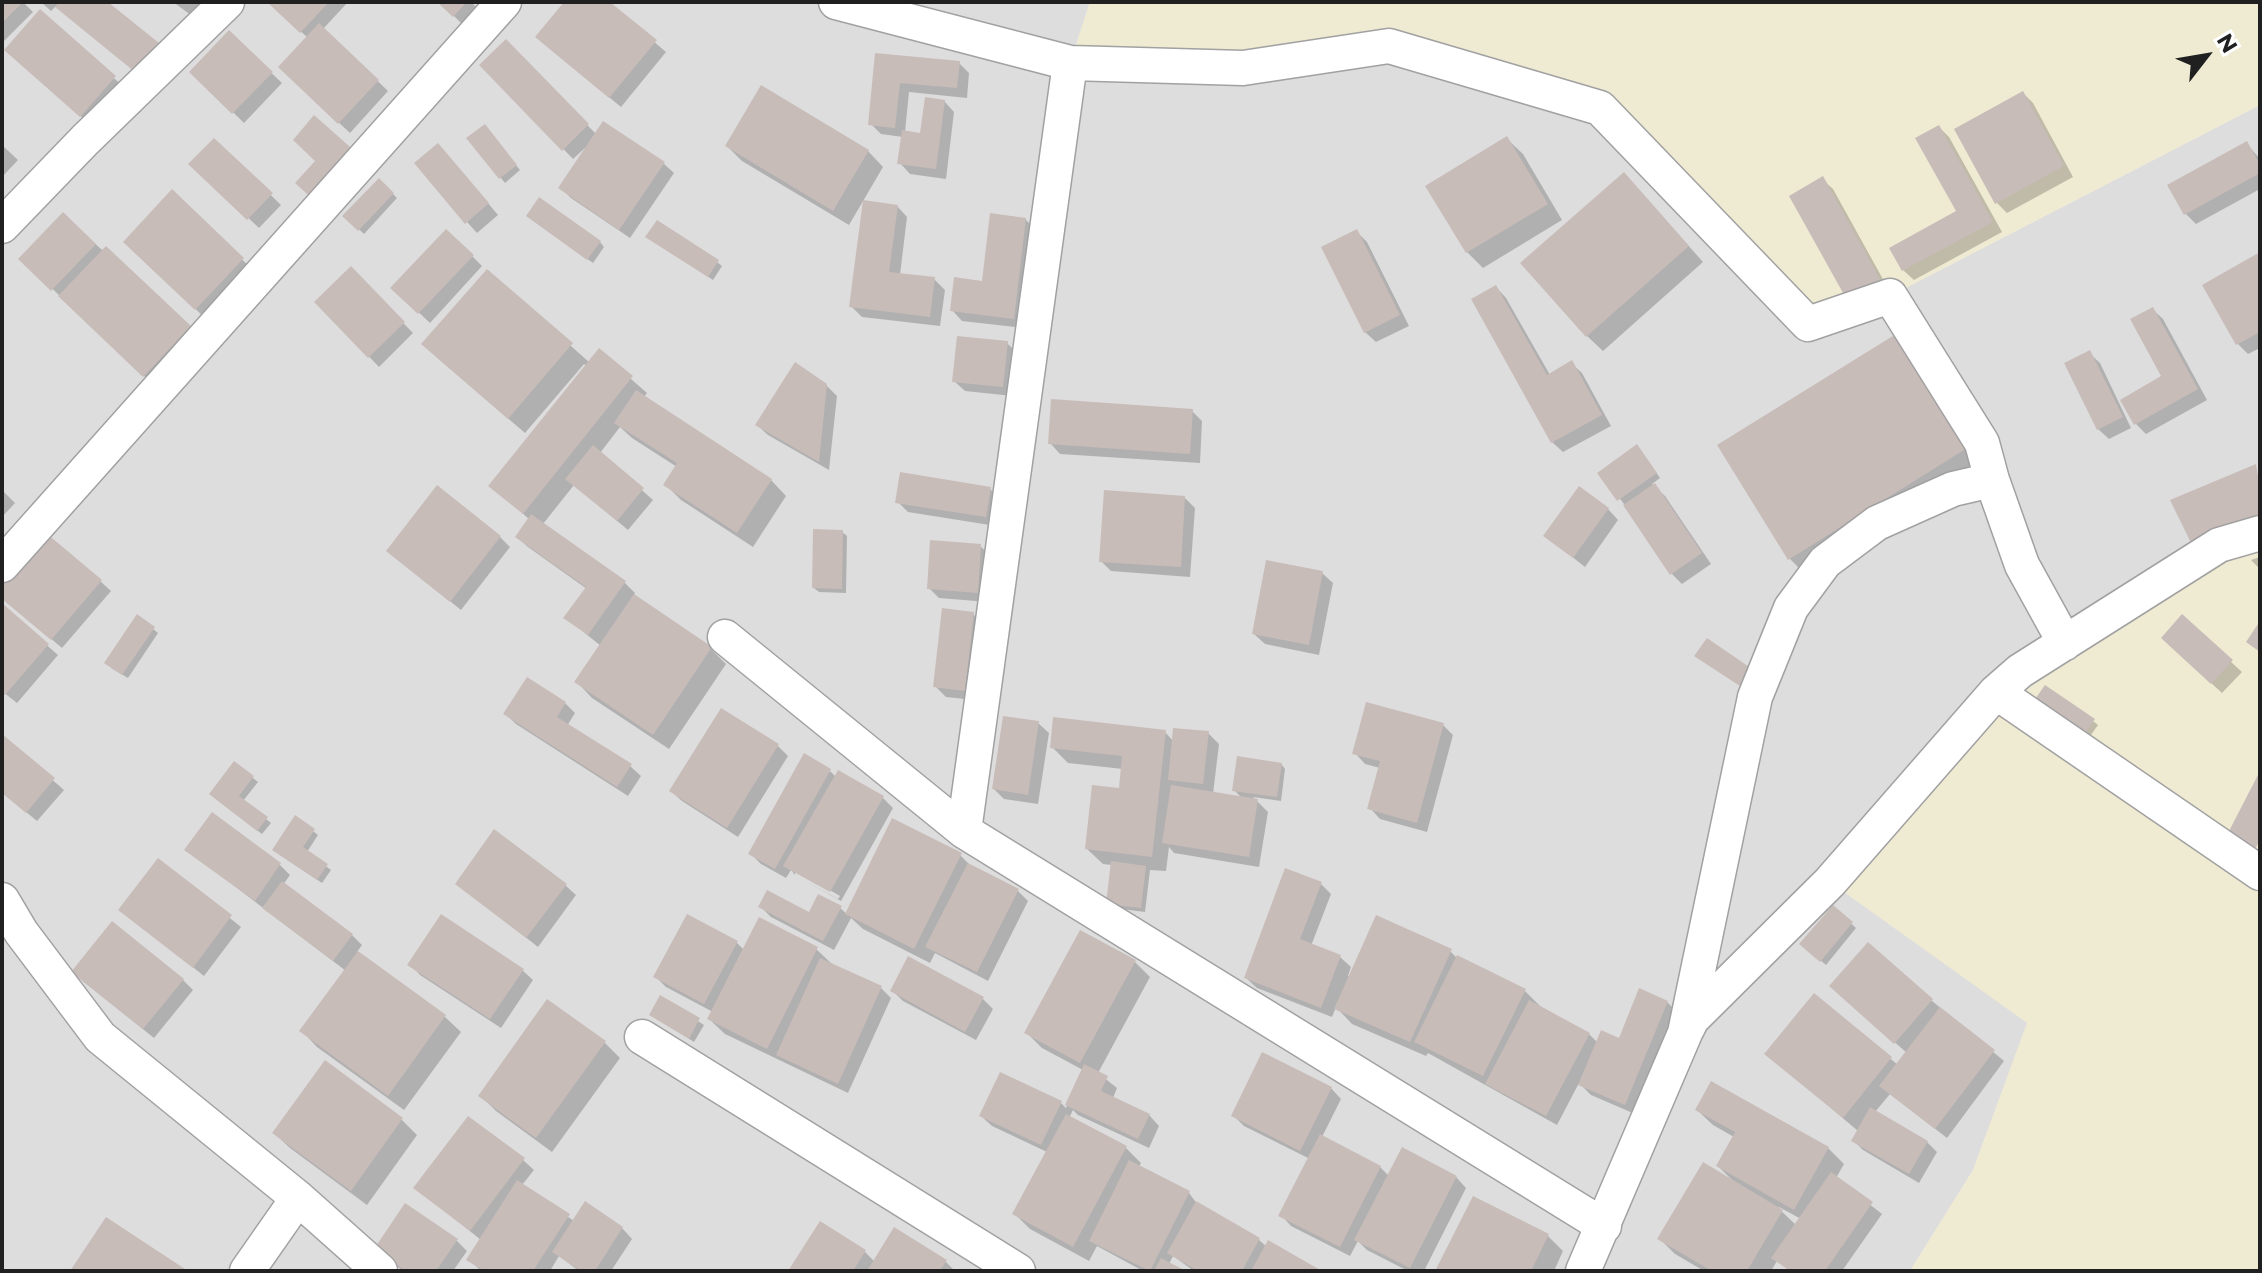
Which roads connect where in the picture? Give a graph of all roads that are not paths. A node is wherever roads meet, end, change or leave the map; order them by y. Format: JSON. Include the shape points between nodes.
{"nodes":[{"id":1,"x":227,"y":2,"type":"edge"},
{"id":2,"x":504,"y":2,"type":"edge"},
{"id":3,"x":836,"y":2,"type":"edge"},
{"id":4,"x":1070,"y":63,"type":"junction"},
{"id":5,"x":2,"y":226,"type":"edge"},
{"id":6,"x":1992,"y":480,"type":"junction"},
{"id":7,"x":2260,"y":533,"type":"edge"},
{"id":8,"x":2,"y":565,"type":"edge"},
{"id":9,"x":725,"y":637,"type":"dead end"},
{"id":10,"x":2065,"y":643,"type":"junction"},
{"id":11,"x":1996,"y":692,"type":"junction"},
{"id":12,"x":964,"y":831,"type":"junction"},
{"id":13,"x":2260,"y":873,"type":"edge"},
{"id":14,"x":2,"y":900,"type":"edge"},
{"id":15,"x":1685,"y":1033,"type":"junction"},
{"id":16,"x":642,"y":1037,"type":"dead end"},
{"id":17,"x":298,"y":1198,"type":"junction"},
{"id":18,"x":1604,"y":1226,"type":"junction"},
{"id":19,"x":247,"y":1271,"type":"edge"},
{"id":20,"x":380,"y":1271,"type":"edge"},
{"id":21,"x":1018,"y":1271,"type":"edge"},
{"id":22,"x":1583,"y":1271,"type":"edge"}],
"edges":[{"from":1,"to":5,"type":"street"},
{"from":2,"to":8,"type":"street"},
{"from":3,"to":4,"type":"street"},
{"from":4,"to":6,"type":"street","via":[[1243,68],[1389,46],[1600,108],[1808,324],[1890,296],[1982,443]]},
{"from":4,"to":12,"type":"street"},
{"from":6,"to":10,"type":"street","via":[[2022,565]]},
{"from":6,"to":15,"type":"street","via":[[1953,489],[1877,523],[1825,562],[1791,608],[1755,697]]},
{"from":7,"to":10,"type":"street","via":[[2219,545]]},
{"from":9,"to":12,"type":"street"},
{"from":10,"to":11,"type":"street"},
{"from":11,"to":13,"type":"street"},
{"from":11,"to":15,"type":"street","via":[[1830,882],[1692,1019]]},
{"from":12,"to":18,"type":"street"},
{"from":14,"to":17,"type":"street","via":[[100,1037]]},
{"from":15,"to":18,"type":"street"},
{"from":16,"to":21,"type":"street"},
{"from":17,"to":19,"type":"street"},
{"from":17,"to":20,"type":"street"},
{"from":18,"to":22,"type":"street"}]}
